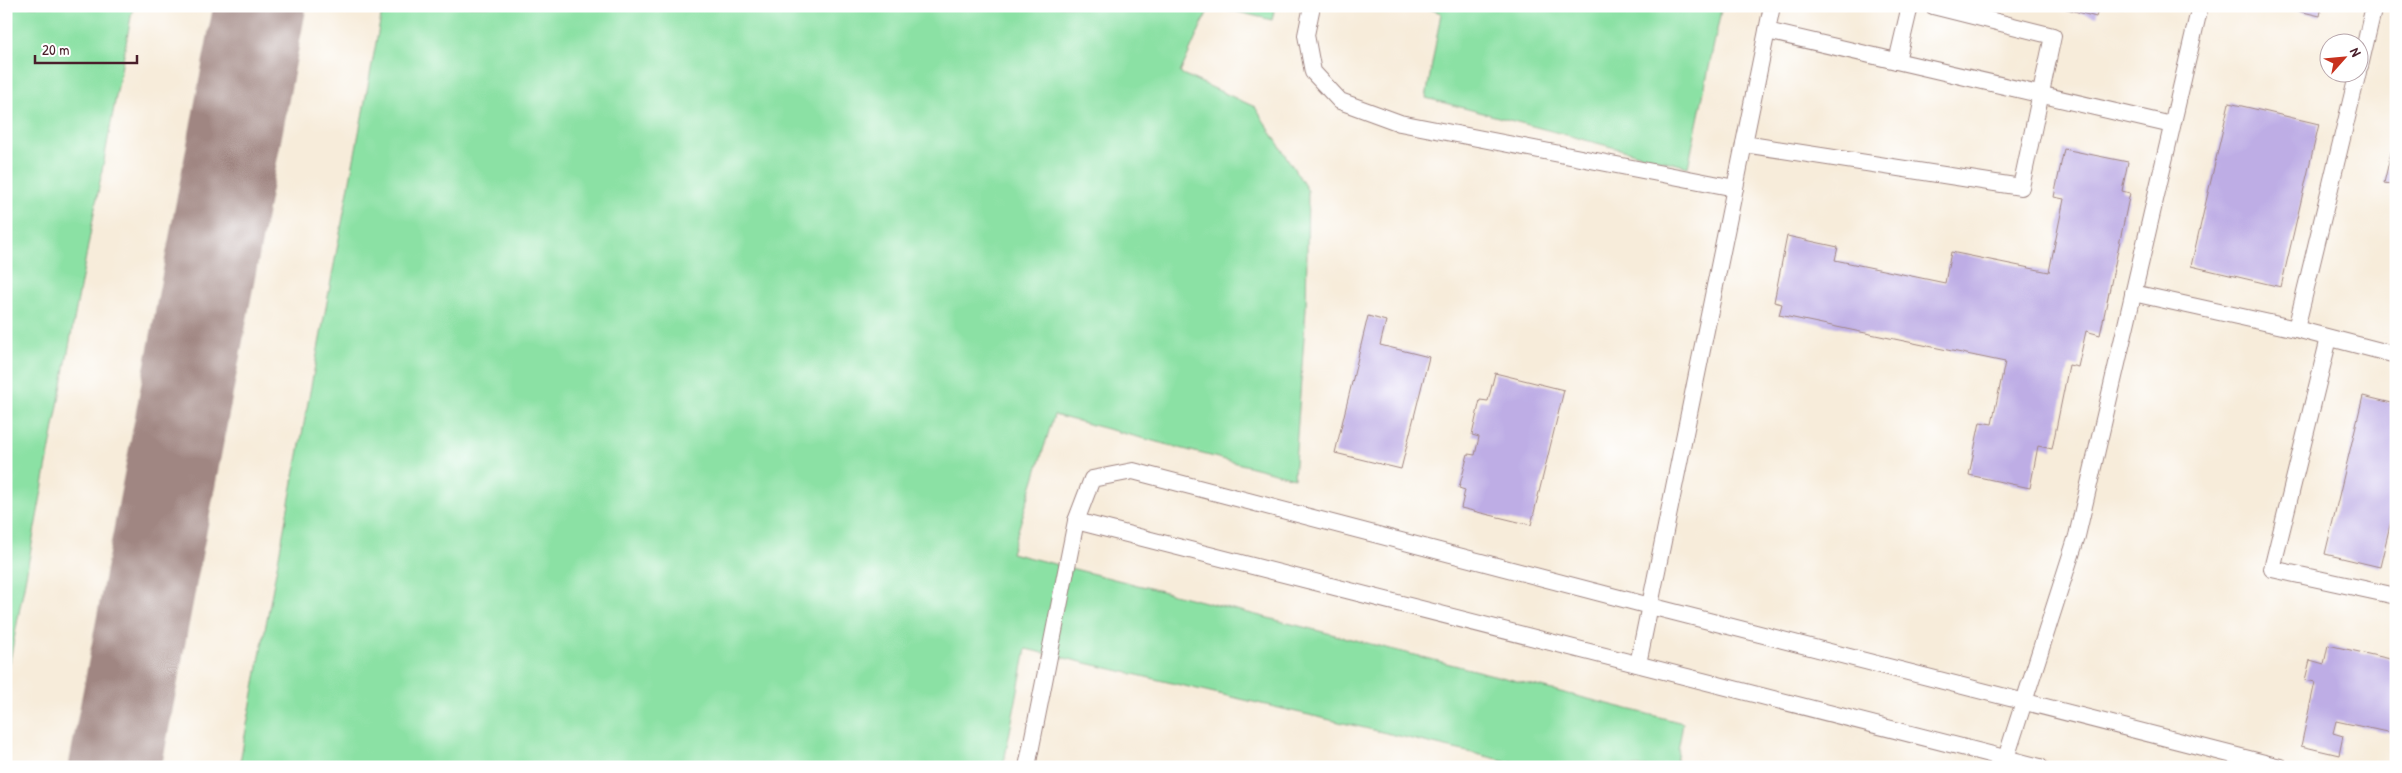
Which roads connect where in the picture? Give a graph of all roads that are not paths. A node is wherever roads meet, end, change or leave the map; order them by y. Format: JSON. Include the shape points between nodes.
{"nodes":[{"id":1,"x":1312,"y":6,"type":"edge"},
{"id":2,"x":1772,"y":6,"type":"edge"},
{"id":3,"x":1910,"y":6,"type":"edge"},
{"id":4,"x":1933,"y":6,"type":"edge"},
{"id":5,"x":2200,"y":6,"type":"edge"},
{"id":6,"x":2374,"y":6,"type":"edge"},
{"id":7,"x":1767,"y":31,"type":"junction"},
{"id":8,"x":2368,"y":32,"type":"edge"},
{"id":9,"x":1897,"y":61,"type":"junction"},
{"id":10,"x":2356,"y":82,"type":"edge"},
{"id":11,"x":2041,"y":94,"type":"junction"},
{"id":12,"x":2172,"y":125,"type":"junction"},
{"id":13,"x":1744,"y":144,"type":"junction"},
{"id":14,"x":1735,"y":188,"type":"junction"},
{"id":15,"x":2134,"y":293,"type":"junction"},
{"id":16,"x":2296,"y":329,"type":"junction"},
{"id":17,"x":2329,"y":338,"type":"junction"},
{"id":18,"x":2396,"y":355,"type":"edge"},
{"id":19,"x":1076,"y":521,"type":"junction"},
{"id":20,"x":2396,"y":596,"type":"edge"},
{"id":21,"x":1650,"y":606,"type":"junction"},
{"id":22,"x":1638,"y":664,"type":"junction"},
{"id":23,"x":2024,"y":702,"type":"junction"},
{"id":24,"x":2006,"y":758,"type":"junction"},
{"id":25,"x":1027,"y":767,"type":"edge"},
{"id":26,"x":2040,"y":767,"type":"edge"},
{"id":27,"x":2280,"y":767,"type":"edge"}],
"edges":[{"from":1,"to":14,"type":"lane","via":[[1306,35],[1313,72],[1340,101],[1400,123]]},
{"from":2,"to":7,"type":"lane"},
{"from":3,"to":9,"type":"lane"},
{"from":4,"to":11,"type":"lane","via":[[2053,36]]},
{"from":5,"to":12,"type":"lane"},
{"from":6,"to":8,"type":"lane"},
{"from":7,"to":9,"type":"lane"},
{"from":7,"to":13,"type":"lane"},
{"from":9,"to":11,"type":"lane"},
{"from":10,"to":16,"type":"lane"},
{"from":11,"to":12,"type":"lane"},
{"from":11,"to":13,"type":"lane","via":[[2021,187]]},
{"from":12,"to":15,"type":"lane"},
{"from":13,"to":14,"type":"lane"},
{"from":14,"to":21,"type":"lane"},
{"from":15,"to":16,"type":"lane"},
{"from":15,"to":23,"type":"lane","via":[[2077,536]]},
{"from":16,"to":17,"type":"lane"},
{"from":17,"to":18,"type":"lane"},
{"from":17,"to":20,"type":"lane","via":[[2272,569]]},
{"from":19,"to":21,"type":"lane","via":[[1092,479],[1133,471]]},
{"from":19,"to":22,"type":"lane"},
{"from":19,"to":25,"type":"lane"},
{"from":21,"to":22,"type":"lane"},
{"from":21,"to":23,"type":"lane"},
{"from":22,"to":24,"type":"lane"},
{"from":23,"to":24,"type":"lane"},
{"from":23,"to":27,"type":"lane"},
{"from":24,"to":26,"type":"lane"}]}
